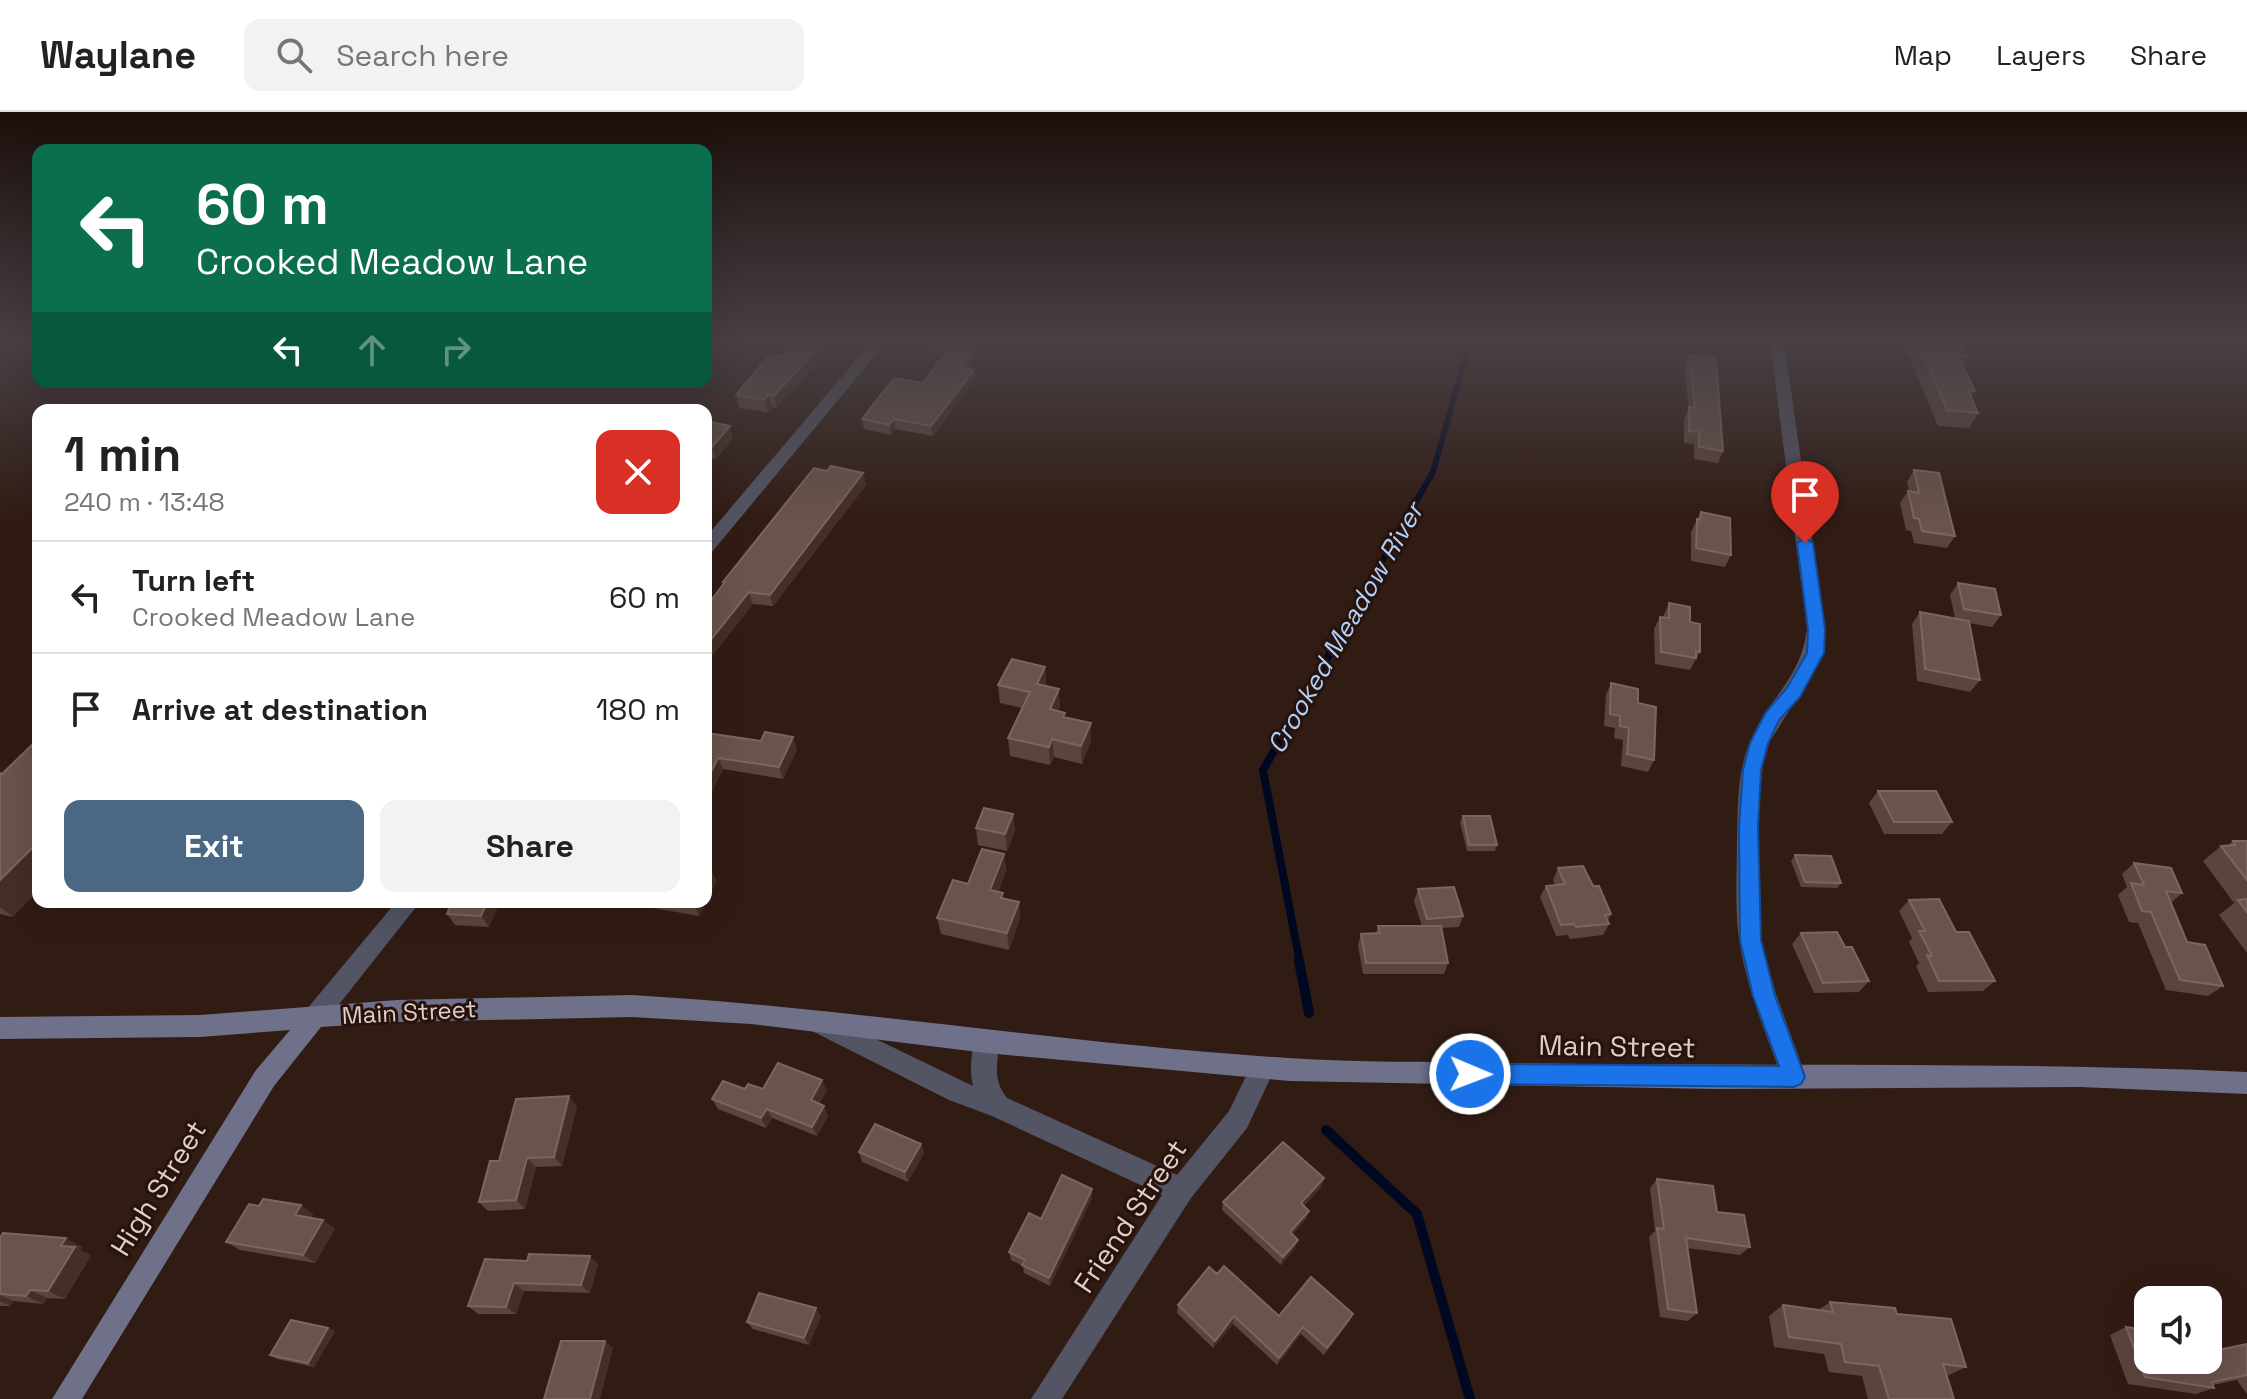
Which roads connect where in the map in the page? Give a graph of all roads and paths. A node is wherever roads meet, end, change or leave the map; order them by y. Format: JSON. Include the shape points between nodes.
{"nodes":[{"id":1,"x":830,"y":401,"type":"edge"},
{"id":2,"x":1785,"y":401,"type":"edge"},
{"id":3,"x":712,"y":541,"type":"edge"},
{"id":4,"x":404,"y":908,"type":"edge"},
{"id":5,"x":314,"y":1018,"type":"junction"},
{"id":6,"x":817,"y":1021,"type":"junction"},
{"id":7,"x":0,"y":1028,"type":"edge"},
{"id":8,"x":986,"y":1042,"type":"junction"},
{"id":9,"x":1263,"y":1068,"type":"junction"},
{"id":10,"x":1794,"y":1077,"type":"junction"},
{"id":11,"x":2247,"y":1083,"type":"edge"},
{"id":12,"x":998,"y":1106,"type":"junction"},
{"id":13,"x":1181,"y":1190,"type":"junction"},
{"id":14,"x":66,"y":1399,"type":"edge"},
{"id":15,"x":1045,"y":1399,"type":"edge"}],
"edges":[{"from":1,"to":3,"type":"street"},
{"from":2,"to":10,"type":"street","via":[[1815,653],[1759,743],[1752,770],[1748,907],[1764,996]]},
{"from":4,"to":5,"type":"street"},
{"from":5,"to":6,"type":"main road","name":"Main Street","via":[[632,1006]]},
{"from":5,"to":7,"type":"main road","name":"Main Street","via":[[200,1026]]},
{"from":5,"to":14,"type":"main road","name":"High Street","via":[[265,1078]]},
{"from":6,"to":8,"type":"main road","name":"Main Street"},
{"from":6,"to":12,"type":"street","name":"Main Street","via":[[958,1092]]},
{"from":8,"to":9,"type":"main road","name":"Main Street"},
{"from":8,"to":12,"type":"street","via":[[984,1089]]},
{"from":9,"to":10,"type":"main road","name":"Main Street"},
{"from":9,"to":13,"type":"street","name":"Friend Street","via":[[1235,1127]]},
{"from":10,"to":11,"type":"main road","name":"Main Street","via":[[2080,1076]]},
{"from":12,"to":13,"type":"street","name":"Main Street"},
{"from":13,"to":15,"type":"street","name":"Friend Street"}]}
